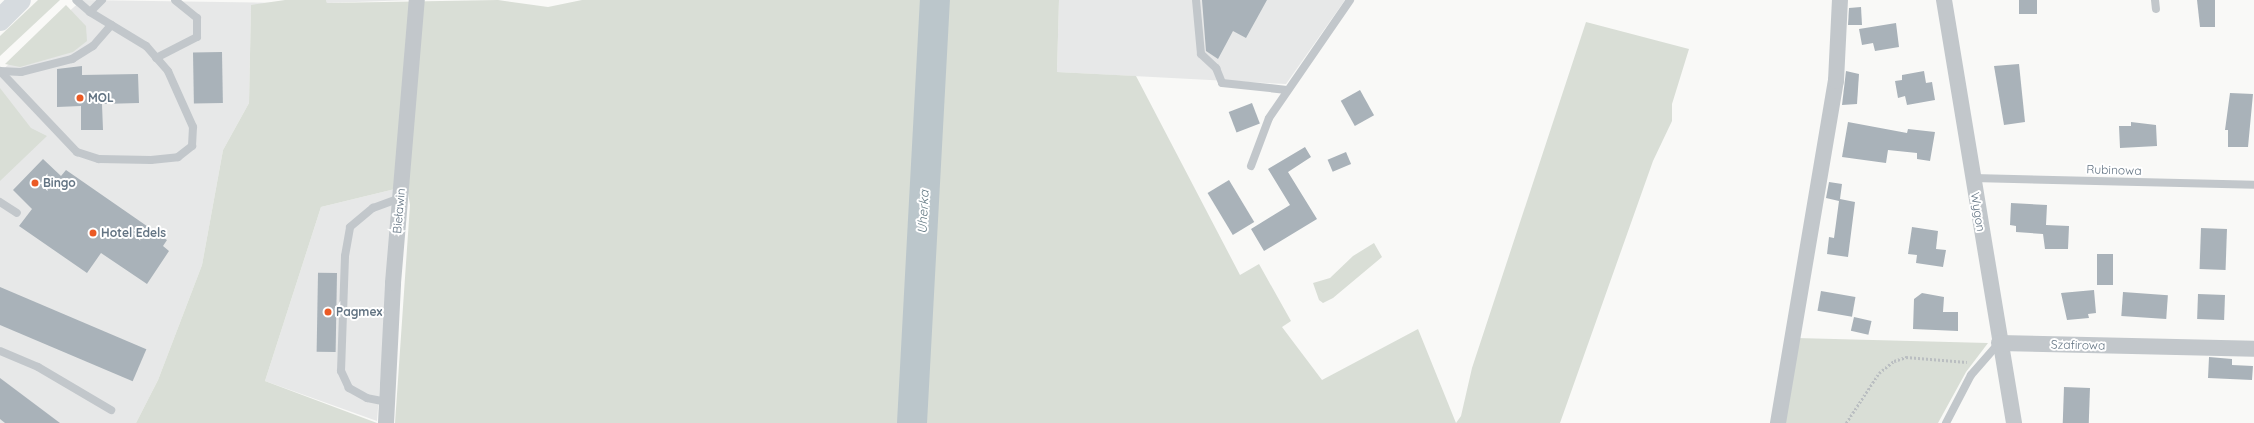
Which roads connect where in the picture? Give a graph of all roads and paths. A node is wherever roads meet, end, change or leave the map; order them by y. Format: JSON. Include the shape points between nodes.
{"nodes":[{"id":1,"x":20,"y":0,"type":"edge"},
{"id":2,"x":76,"y":0,"type":"edge"},
{"id":3,"x":102,"y":0,"type":"edge"},
{"id":4,"x":175,"y":0,"type":"edge"},
{"id":5,"x":417,"y":0,"type":"edge"},
{"id":6,"x":1196,"y":0,"type":"edge"},
{"id":7,"x":1350,"y":0,"type":"edge"},
{"id":8,"x":1840,"y":0,"type":"edge"},
{"id":9,"x":1944,"y":0,"type":"edge"},
{"id":10,"x":2155,"y":0,"type":"edge"},
{"id":11,"x":2156,"y":9,"type":"dead end"},
{"id":12,"x":90,"y":12,"type":"junction"},
{"id":13,"x":0,"y":20,"type":"edge"},
{"id":14,"x":111,"y":25,"type":"junction"},
{"id":15,"x":156,"y":58,"type":"junction"},
{"id":16,"x":0,"y":71,"type":"edge"},
{"id":17,"x":1287,"y":90,"type":"junction"},
{"id":18,"x":1251,"y":166,"type":"dead end"},
{"id":19,"x":1973,"y":178,"type":"junction"},
{"id":20,"x":2254,"y":185,"type":"edge"},
{"id":21,"x":400,"y":198,"type":"junction"},
{"id":22,"x":0,"y":202,"type":"edge"},
{"id":23,"x":17,"y":213,"type":"dead end"},
{"id":24,"x":1999,"y":343,"type":"junction"},
{"id":25,"x":2254,"y":349,"type":"edge"},
{"id":26,"x":0,"y":350,"type":"edge"},
{"id":27,"x":1985,"y":358,"type":"junction"},
{"id":28,"x":387,"y":402,"type":"junction"},
{"id":29,"x":111,"y":410,"type":"dead end"},
{"id":30,"x":386,"y":423,"type":"edge"},
{"id":31,"x":1778,"y":423,"type":"edge"},
{"id":32,"x":1846,"y":423,"type":"edge"},
{"id":33,"x":1946,"y":423,"type":"edge"},
{"id":34,"x":2014,"y":423,"type":"edge"}],
"edges":[{"from":1,"to":13,"type":"highway"},
{"from":2,"to":12,"type":"lane"},
{"from":3,"to":12,"type":"lane"},
{"from":4,"to":15,"type":"lane","via":[[197,18],[197,37]]},
{"from":5,"to":21,"type":"street","name":"Bieławin"},
{"from":6,"to":17,"type":"lane","via":[[1201,54],[1216,68],[1222,83]]},
{"from":7,"to":17,"type":"lane"},
{"from":8,"to":31,"type":"street","via":[[1836,80]]},
{"from":9,"to":19,"type":"street","name":"Wygon"},
{"from":10,"to":11,"type":"lane"},
{"from":12,"to":14,"type":"lane"},
{"from":14,"to":15,"type":"lane","via":[[146,46]]},
{"from":14,"to":16,"type":"lane","via":[[93,46],[72,59],[21,72]]},
{"from":15,"to":16,"type":"lane","via":[[168,71],[193,127],[192,146],[178,157],[98,158],[77,152]]},
{"from":17,"to":18,"type":"lane","via":[[1269,118]]},
{"from":19,"to":20,"type":"lane","name":"Rubinowa"},
{"from":19,"to":24,"type":"street","name":"Wygon"},
{"from":21,"to":28,"type":"street","name":"Bieławin"},
{"from":21,"to":28,"type":"lane","via":[[373,208],[350,227],[345,256],[341,371],[349,388],[367,398]]},
{"from":22,"to":23,"type":"lane"},
{"from":24,"to":25,"type":"street","name":"Szafirowa"},
{"from":24,"to":27,"type":"lane"},
{"from":24,"to":34,"type":"street","name":"Wygon"},
{"from":26,"to":29,"type":"lane","via":[[38,367]]},
{"from":27,"to":32,"type":"path","via":[[1967,362],[1906,357],[1894,361],[1879,373]]},
{"from":27,"to":33,"type":"lane","via":[[1971,375]]},
{"from":28,"to":30,"type":"street","name":"Bieławin"}]}
